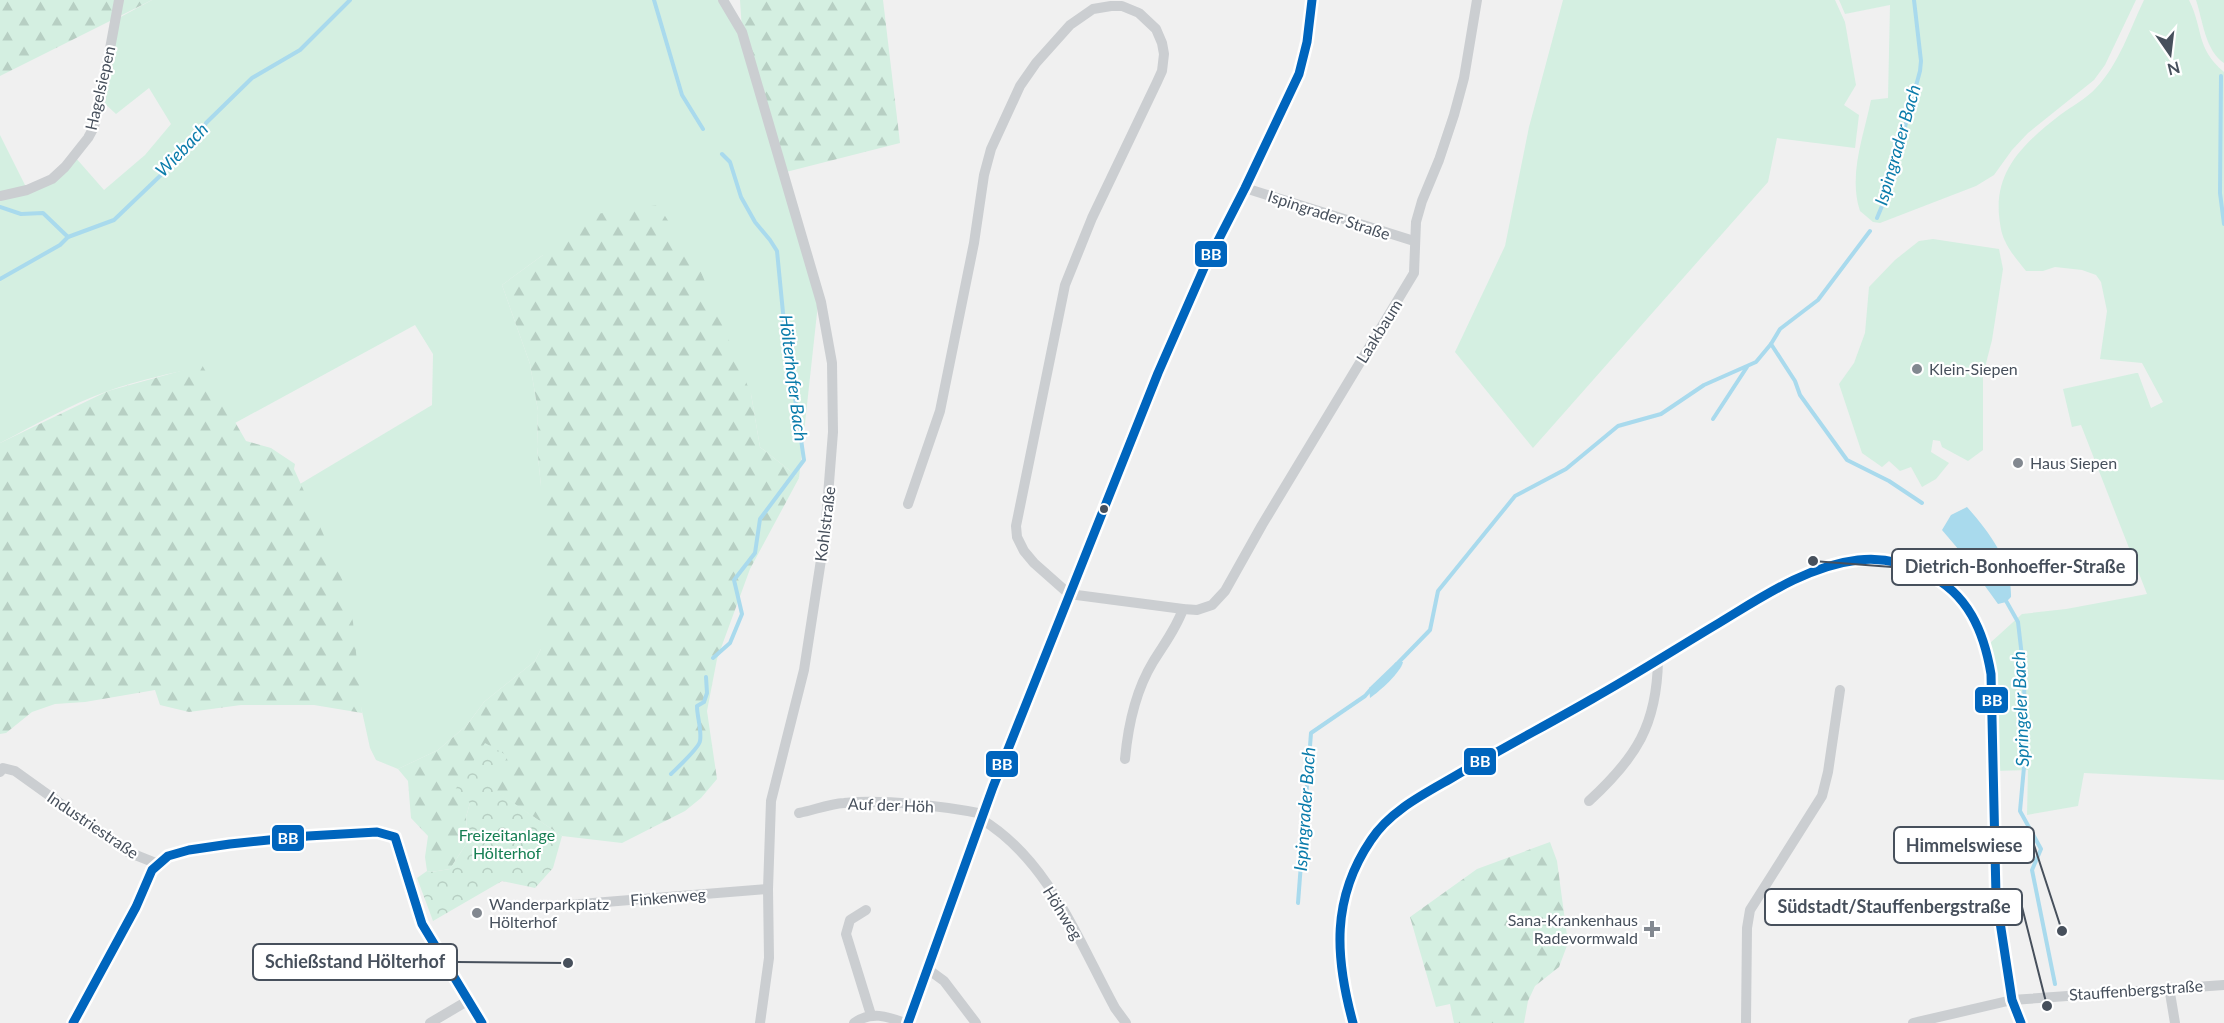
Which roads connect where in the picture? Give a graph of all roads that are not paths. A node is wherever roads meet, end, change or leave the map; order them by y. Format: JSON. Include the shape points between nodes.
{"nodes":[{"id":1,"x":118,"y":0,"type":"edge"},
{"id":2,"x":723,"y":0,"type":"edge"},
{"id":3,"x":1312,"y":0,"type":"edge"},
{"id":4,"x":1477,"y":0,"type":"edge"},
{"id":5,"x":1245,"y":188,"type":"junction"},
{"id":6,"x":0,"y":196,"type":"edge"},
{"id":7,"x":1414,"y":241,"type":"junction"},
{"id":8,"x":908,"y":504,"type":"dead end"},
{"id":9,"x":1069,"y":594,"type":"junction"},
{"id":10,"x":1183,"y":609,"type":"junction"},
{"id":11,"x":1658,"y":660,"type":"junction"},
{"id":12,"x":1840,"y":690,"type":"dead end"},
{"id":13,"x":1125,"y":759,"type":"dead end"},
{"id":14,"x":0,"y":772,"type":"edge"},
{"id":15,"x":1589,"y":801,"type":"dead end"},
{"id":16,"x":799,"y":813,"type":"dead end"},
{"id":17,"x":982,"y":816,"type":"junction"},
{"id":18,"x":158,"y":864,"type":"junction"},
{"id":19,"x":768,"y":889,"type":"junction"},
{"id":20,"x":568,"y":905,"type":"dead end"},
{"id":21,"x":866,"y":910,"type":"dead end"},
{"id":22,"x":929,"y":970,"type":"junction"},
{"id":23,"x":2224,"y":985,"type":"edge"},
{"id":24,"x":2169,"y":987,"type":"junction"},
{"id":25,"x":469,"y":1000,"type":"junction"},
{"id":26,"x":2012,"y":1000,"type":"junction"},
{"id":27,"x":871,"y":1015,"type":"junction"},
{"id":28,"x":73,"y":1023,"type":"edge"},
{"id":29,"x":430,"y":1023,"type":"edge"},
{"id":30,"x":482,"y":1023,"type":"edge"},
{"id":31,"x":760,"y":1023,"type":"edge"},
{"id":32,"x":854,"y":1023,"type":"edge"},
{"id":33,"x":907,"y":1023,"type":"edge"},
{"id":34,"x":976,"y":1023,"type":"edge"},
{"id":35,"x":1126,"y":1023,"type":"edge"},
{"id":36,"x":1353,"y":1023,"type":"edge"},
{"id":37,"x":1746,"y":1023,"type":"edge"},
{"id":38,"x":1913,"y":1023,"type":"edge"},
{"id":39,"x":2021,"y":1023,"type":"edge"},
{"id":40,"x":2175,"y":1023,"type":"edge"}],
"edges":[{"from":1,"to":6,"type":"street","name":"Hagelsiepen","via":[[102,92],[88,138],[52,179]]},
{"from":2,"to":19,"type":"street","name":"Kohlstraße","via":[[742,32],[821,302],[832,363],[829,505],[804,670],[771,801]]},
{"from":3,"to":5,"type":"street","name":"Ispingrader Straße","via":[[1299,74]]},
{"from":4,"to":7,"type":"street","name":"Laakbaum","via":[[1464,78],[1440,160],[1422,201]]},
{"from":5,"to":7,"type":"street","name":"Ispingrader Straße"},
{"from":5,"to":9,"type":"street","name":"Ispingrader Straße","via":[[1158,373]]},
{"from":7,"to":10,"type":"street","name":"Laakbaum","via":[[1414,273],[1225,591],[1212,605]]},
{"from":8,"to":9,"type":"street","via":[[940,411],[991,148],[1020,86],[1036,63],[1083,15],[1112,6],[1138,13],[1152,24],[1162,43],[1162,71],[1092,218],[1065,285],[1016,526],[1024,551]]},
{"from":9,"to":10,"type":"street","name":"Laakbaum"},
{"from":9,"to":17,"type":"street","name":"Ispingrader Straße"},
{"from":10,"to":13,"type":"street","via":[[1138,695]]},
{"from":11,"to":15,"type":"street","via":[[1658,689],[1644,734],[1628,762]]},
{"from":11,"to":26,"type":"street","via":[[1779,588],[1846,562],[1894,560],[1938,579],[1952,591],[1975,618],[1987,648],[1991,674],[1996,896]]},
{"from":11,"to":36,"type":"street","via":[[1422,795],[1382,825],[1360,857],[1342,902],[1342,974]]},
{"from":12,"to":37,"type":"street","via":[[1822,796],[1750,910]]},
{"from":14,"to":18,"type":"street","name":"Industriestraße","via":[[3,768],[15,771],[128,852]]},
{"from":16,"to":17,"type":"street","name":"Auf der Höh","via":[[857,801],[936,807]]},
{"from":17,"to":22,"type":"street","name":"Ispingrader Straße"},
{"from":17,"to":35,"type":"street","name":"Höhweg","via":[[1003,832],[1070,919]]},
{"from":18,"to":25,"type":"street","via":[[178,852],[230,844],[341,833],[377,832],[395,837],[422,924]]},
{"from":18,"to":28,"type":"street","name":"Industriestraße"},
{"from":19,"to":20,"type":"street","name":"Finkenweg"},
{"from":19,"to":31,"type":"street","name":"Kohlstraße","via":[[769,958]]},
{"from":21,"to":27,"type":"street","via":[[850,920],[846,934]]},
{"from":22,"to":33,"type":"street","name":"Ispingrader Straße"},
{"from":22,"to":34,"type":"street","via":[[944,981]]},
{"from":23,"to":24,"type":"street","name":"Stauffenbergstraße"},
{"from":24,"to":26,"type":"street","name":"Stauffenbergstraße"},
{"from":24,"to":40,"type":"street"},
{"from":25,"to":29,"type":"street"},
{"from":25,"to":30,"type":"street"},
{"from":26,"to":38,"type":"street","name":"Stauffenbergstraße"},
{"from":26,"to":39,"type":"street"},
{"from":27,"to":32,"type":"street"},
{"from":27,"to":33,"type":"street"}]}
